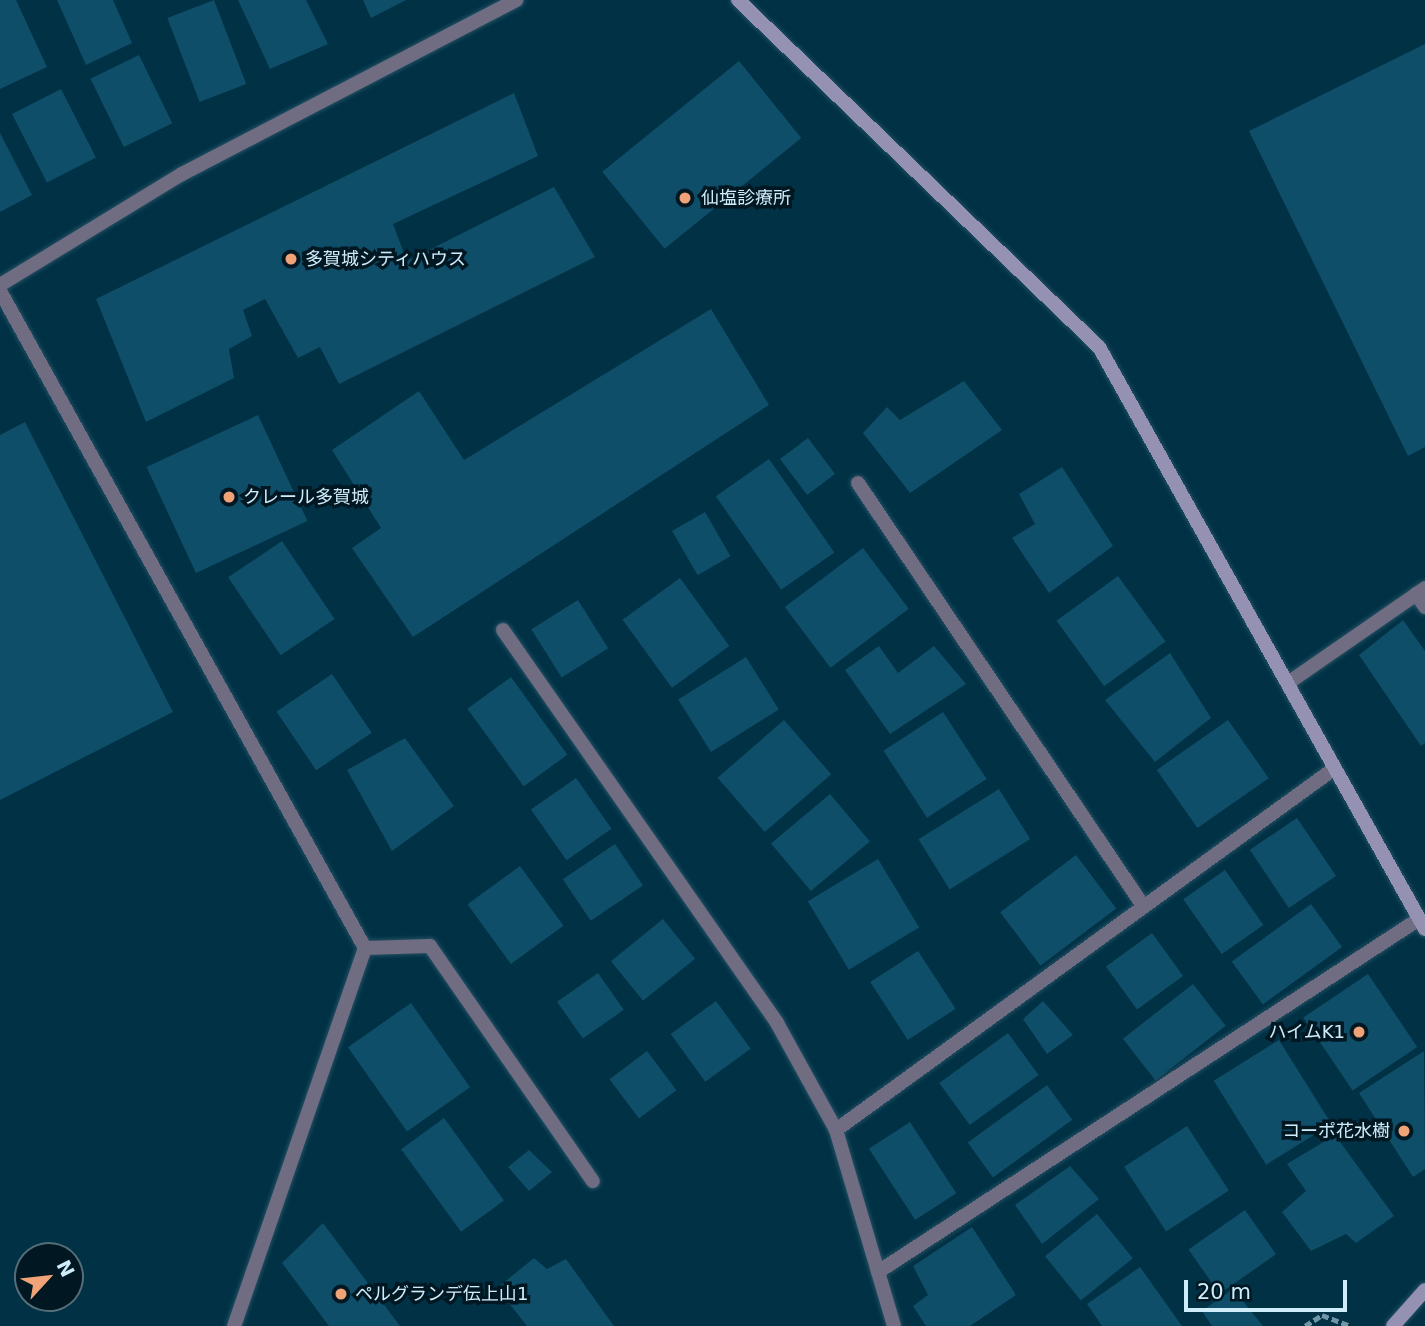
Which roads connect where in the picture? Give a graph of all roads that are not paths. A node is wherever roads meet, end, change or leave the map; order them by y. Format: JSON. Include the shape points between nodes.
{"nodes":[{"id":1,"x":516,"y":0,"type":"edge"},
{"id":2,"x":738,"y":0,"type":"edge"},
{"id":3,"x":0,"y":285,"type":"edge"},
{"id":4,"x":0,"y":291,"type":"edge"},
{"id":5,"x":858,"y":483,"type":"dead end"},
{"id":6,"x":1420,"y":591,"type":"edge"},
{"id":7,"x":1425,"y":607,"type":"edge"},
{"id":8,"x":503,"y":630,"type":"dead end"},
{"id":9,"x":1288,"y":683,"type":"junction"},
{"id":10,"x":1335,"y":768,"type":"junction"},
{"id":11,"x":1144,"y":907,"type":"junction"},
{"id":12,"x":1422,"y":924,"type":"edge"},
{"id":13,"x":365,"y":948,"type":"junction"},
{"id":14,"x":836,"y":1129,"type":"junction"},
{"id":15,"x":593,"y":1181,"type":"dead end"},
{"id":16,"x":878,"y":1272,"type":"junction"},
{"id":17,"x":1425,"y":1290,"type":"edge"},
{"id":18,"x":234,"y":1326,"type":"edge"},
{"id":19,"x":894,"y":1326,"type":"edge"},
{"id":20,"x":1394,"y":1326,"type":"edge"}],
"edges":[{"from":1,"to":3,"type":"street","via":[[182,174]]},
{"from":2,"to":9,"type":"street","via":[[1099,347]]},
{"from":4,"to":13,"type":"street"},
{"from":5,"to":11,"type":"street"},
{"from":6,"to":7,"type":"street"},
{"from":6,"to":9,"type":"street"},
{"from":8,"to":14,"type":"street","via":[[778,1023]]},
{"from":9,"to":10,"type":"street"},
{"from":10,"to":11,"type":"street"},
{"from":10,"to":12,"type":"street"},
{"from":11,"to":14,"type":"street"},
{"from":12,"to":16,"type":"street"},
{"from":13,"to":15,"type":"street","via":[[430,946]]},
{"from":13,"to":18,"type":"street"},
{"from":14,"to":16,"type":"street"},
{"from":16,"to":19,"type":"street"},
{"from":17,"to":20,"type":"street"}]}
